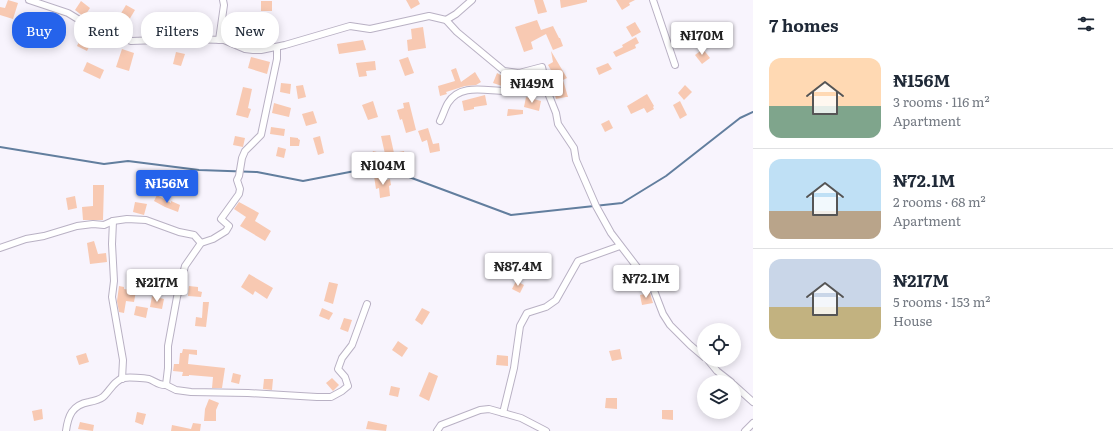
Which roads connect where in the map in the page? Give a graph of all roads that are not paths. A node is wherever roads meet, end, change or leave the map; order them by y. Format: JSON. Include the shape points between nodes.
{"nodes":[{"id":1,"x":29,"y":0,"type":"edge"},
{"id":2,"x":223,"y":0,"type":"edge"},
{"id":3,"x":472,"y":0,"type":"edge"},
{"id":4,"x":653,"y":0,"type":"edge"},
{"id":5,"x":446,"y":20,"type":"junction"},
{"id":6,"x":219,"y":40,"type":"joint"},
{"id":7,"x":279,"y":46,"type":"edge"},
{"id":8,"x":243,"y":48,"type":"edge"},
{"id":9,"x":272,"y":48,"type":"edge"},
{"id":10,"x":277,"y":48,"type":"edge"},
{"id":11,"x":675,"y":65,"type":"dead end"},
{"id":12,"x":519,"y":73,"type":"junction"},
{"id":13,"x":440,"y":121,"type":"dead end"},
{"id":14,"x":113,"y":221,"type":"junction"},
{"id":15,"x":201,"y":243,"type":"junction"},
{"id":16,"x":620,"y":246,"type":"junction"},
{"id":17,"x":0,"y":248,"type":"edge"},
{"id":18,"x":367,"y":304,"type":"dead end"},
{"id":19,"x":697,"y":350,"type":"edge"},
{"id":20,"x":714,"y":367,"type":"edge"},
{"id":21,"x":722,"y":375,"type":"edge"},
{"id":22,"x":122,"y":379,"type":"junction"},
{"id":23,"x":166,"y":384,"type":"junction"},
{"id":24,"x":741,"y":391,"type":"edge"},
{"id":25,"x":753,"y":402,"type":"edge"},
{"id":26,"x":503,"y":413,"type":"junction"},
{"id":27,"x":753,"y":423,"type":"edge"},
{"id":28,"x":66,"y":431,"type":"edge"},
{"id":29,"x":437,"y":431,"type":"edge"},
{"id":30,"x":546,"y":431,"type":"edge"},
{"id":31,"x":744,"y":431,"type":"edge"}],
"edges":[{"from":1,"to":6,"type":"street","via":[[68,13],[86,24],[131,41]]},
{"from":2,"to":6,"type":"street"},
{"from":3,"to":5,"type":"street"},
{"from":4,"to":11,"type":"street"},
{"from":5,"to":7,"type":"street","via":[[429,16],[370,29],[350,26]]},
{"from":5,"to":12,"type":"street","via":[[504,71]]},
{"from":8,"to":9,"type":"street"},
{"from":10,"to":15,"type":"street","via":[[261,135],[245,151],[237,180],[239,194],[221,219],[229,226],[213,239]]},
{"from":12,"to":13,"type":"street","via":[[505,91],[466,90],[454,96],[447,104]]},
{"from":12,"to":16,"type":"street","via":[[542,67],[558,124],[574,148],[576,160],[594,202]]},
{"from":14,"to":15,"type":"street","via":[[146,220],[194,235]]},
{"from":14,"to":17,"type":"street","via":[[104,225],[77,226]]},
{"from":14,"to":22,"type":"street","via":[[112,297],[123,360]]},
{"from":15,"to":23,"type":"street","via":[[185,266],[177,297],[168,346]]},
{"from":16,"to":19,"type":"street","via":[[653,288],[670,325]]},
{"from":16,"to":26,"type":"street","via":[[578,261],[556,300],[546,307],[527,313],[520,326],[514,368]]},
{"from":18,"to":23,"type":"street","via":[[352,346],[342,358],[338,369],[348,386],[331,397],[248,392],[191,392],[176,390]]},
{"from":20,"to":21,"type":"street"},
{"from":22,"to":23,"type":"street","via":[[148,379],[162,385]]},
{"from":22,"to":28,"type":"street","via":[[118,380],[103,397],[82,404],[70,413]]},
{"from":24,"to":25,"type":"street"},
{"from":26,"to":29,"type":"street","via":[[489,409],[480,410],[441,425]]},
{"from":26,"to":30,"type":"street","via":[[521,418]]},
{"from":27,"to":31,"type":"street"}]}
